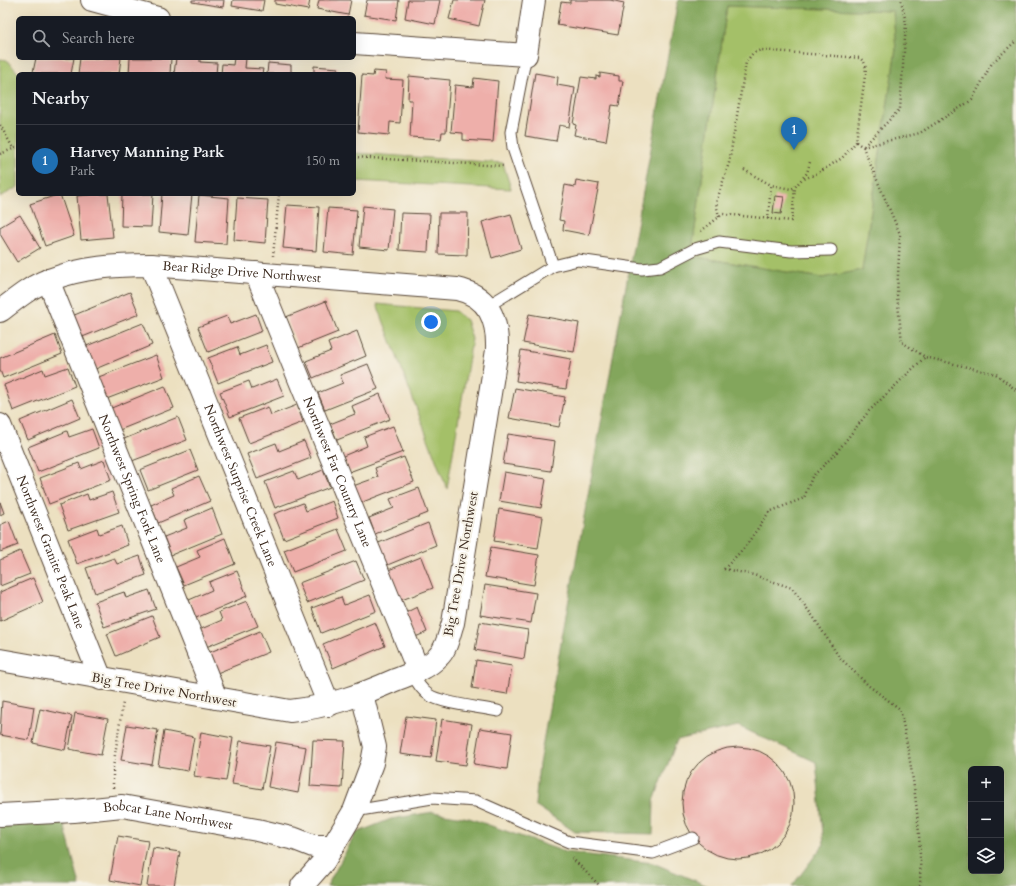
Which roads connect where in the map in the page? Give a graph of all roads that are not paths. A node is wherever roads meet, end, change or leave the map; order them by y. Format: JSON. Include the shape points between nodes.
{"nodes":[{"id":1,"x":92,"y":0,"type":"edge"},
{"id":2,"x":534,"y":0,"type":"edge"},
{"id":3,"x":151,"y":16,"type":"edge"},
{"id":4,"x":356,"y":43,"type":"edge"},
{"id":5,"x":526,"y":55,"type":"junction"},
{"id":6,"x":831,"y":250,"type":"dead end"},
{"id":7,"x":151,"y":265,"type":"junction"},
{"id":8,"x":553,"y":266,"type":"junction"},
{"id":9,"x":264,"y":268,"type":"junction"},
{"id":10,"x":48,"y":280,"type":"junction"},
{"id":11,"x":486,"y":307,"type":"junction"},
{"id":12,"x":0,"y":311,"type":"edge"},
{"id":13,"x":0,"y":425,"type":"edge"},
{"id":14,"x":0,"y":660,"type":"edge"},
{"id":15,"x":415,"y":672,"type":"junction"},
{"id":16,"x":101,"y":679,"type":"junction"},
{"id":17,"x":362,"y":694,"type":"junction"},
{"id":18,"x":216,"y":698,"type":"junction"},
{"id":19,"x":329,"y":706,"type":"junction"},
{"id":20,"x":498,"y":711,"type":"dead end"},
{"id":21,"x":354,"y":812,"type":"junction"},
{"id":22,"x":0,"y":815,"type":"edge"},
{"id":23,"x":693,"y":838,"type":"dead end"},
{"id":24,"x":333,"y":846,"type":"junction"},
{"id":25,"x":302,"y":886,"type":"edge"}],
"edges":[{"from":1,"to":3,"type":"street"},
{"from":2,"to":5,"type":"street"},
{"from":4,"to":5,"type":"street"},
{"from":5,"to":8,"type":"lane","via":[[511,132],[513,148]]},
{"from":6,"to":8,"type":"lane","via":[[791,251],[719,242],[695,249],[660,266],[642,270],[578,260]]},
{"from":7,"to":9,"type":"street","name":"Bear Ridge Drive Northwest"},
{"from":7,"to":10,"type":"street","name":"Bear Ridge Drive Northwest","via":[[90,268]]},
{"from":7,"to":19,"type":"street","name":"Northwest Surprise Creek Lane"},
{"from":8,"to":11,"type":"lane"},
{"from":9,"to":11,"type":"street","name":"Bear Ridge Drive Northwest","via":[[458,289],[471,292],[481,299]]},
{"from":9,"to":15,"type":"street","name":"Northwest Far Country Lane"},
{"from":10,"to":12,"type":"street","name":"Bear Ridge Drive Northwest"},
{"from":10,"to":18,"type":"street","name":"Northwest Spring Fork Lane"},
{"from":11,"to":15,"type":"street","name":"Big Tree Drive Northwest","via":[[498,335],[497,350],[453,623],[440,656]]},
{"from":13,"to":16,"type":"street","name":"Northwest Granite Peak Lane"},
{"from":14,"to":16,"type":"street","name":"Big Tree Drive Northwest"},
{"from":15,"to":17,"type":"street","name":"Big Tree Drive Northwest"},
{"from":15,"to":20,"type":"lane","via":[[420,687],[438,700]]},
{"from":16,"to":18,"type":"street","name":"Big Tree Drive Northwest"},
{"from":17,"to":19,"type":"street","name":"Big Tree Drive Northwest"},
{"from":17,"to":21,"type":"street","via":[[375,747],[372,763]]},
{"from":18,"to":19,"type":"street","name":"Big Tree Drive Northwest","via":[[290,711]]},
{"from":21,"to":23,"type":"lane","via":[[432,798],[476,801],[569,842],[653,853]]},
{"from":21,"to":24,"type":"street"},
{"from":22,"to":24,"type":"street","name":"Bobcat Lane Northwest","via":[[122,806],[257,830],[312,846]]},
{"from":24,"to":25,"type":"street","via":[[318,869]]}]}
